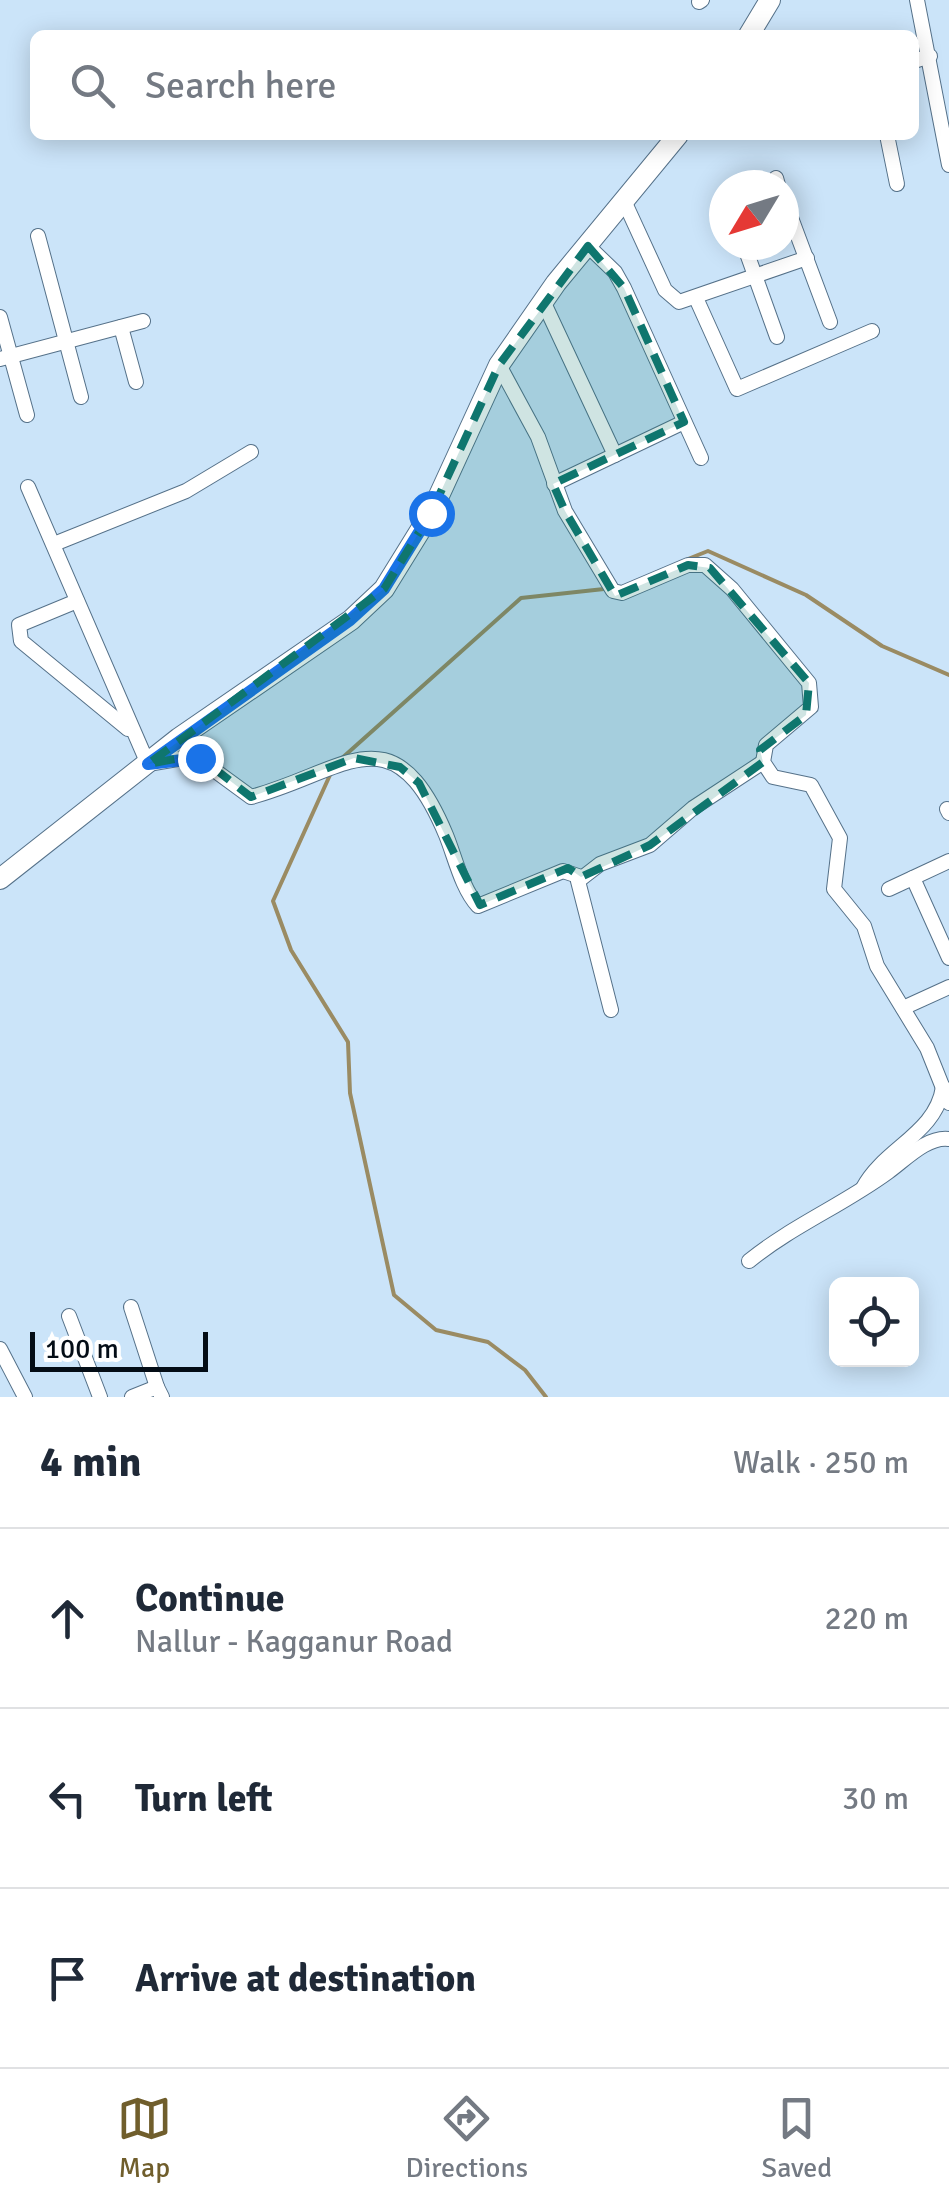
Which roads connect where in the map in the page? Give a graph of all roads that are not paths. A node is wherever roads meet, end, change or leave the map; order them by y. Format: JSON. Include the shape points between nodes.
{"nodes":[{"id":1,"x":770,"y":0,"type":"edge"},
{"id":2,"x":917,"y":0,"type":"edge"},
{"id":3,"x":752,"y":30,"type":"edge"},
{"id":4,"x":930,"y":56,"type":"junction"},
{"id":5,"x":919,"y":59,"type":"edge"},
{"id":6,"x":944,"y":109,"type":"edge"},
{"id":7,"x":674,"y":140,"type":"edge"},
{"id":8,"x":888,"y":140,"type":"edge"},
{"id":9,"x":949,"y":165,"type":"edge"},
{"id":10,"x":897,"y":184,"type":"dead end"},
{"id":11,"x":624,"y":203,"type":"junction"},
{"id":12,"x":38,"y":236,"type":"dead end"},
{"id":13,"x":799,"y":237,"type":"edge"},
{"id":14,"x":588,"y":246,"type":"junction"},
{"id":15,"x":807,"y":258,"type":"junction"},
{"id":16,"x":750,"y":260,"type":"edge"},
{"id":17,"x":756,"y":276,"type":"junction"},
{"id":18,"x":696,"y":298,"type":"junction"},
{"id":19,"x":543,"y":302,"type":"junction"},
{"id":20,"x":0,"y":317,"type":"edge"},
{"id":21,"x":143,"y":321,"type":"dead end"},
{"id":22,"x":830,"y":322,"type":"dead end"},
{"id":23,"x":121,"y":327,"type":"junction"},
{"id":24,"x":872,"y":330,"type":"dead end"},
{"id":25,"x":777,"y":337,"type":"dead end"},
{"id":26,"x":66,"y":342,"type":"junction"},
{"id":27,"x":5,"y":358,"type":"edge"},
{"id":28,"x":498,"y":365,"type":"junction"},
{"id":29,"x":136,"y":382,"type":"dead end"},
{"id":30,"x":80,"y":397,"type":"dead end"},
{"id":31,"x":27,"y":415,"type":"dead end"},
{"id":32,"x":684,"y":422,"type":"junction"},
{"id":33,"x":252,"y":452,"type":"dead end"},
{"id":34,"x":615,"y":455,"type":"junction"},
{"id":35,"x":701,"y":458,"type":"dead end"},
{"id":36,"x":554,"y":484,"type":"junction"},
{"id":37,"x":28,"y":486,"type":"dead end"},
{"id":38,"x":54,"y":544,"type":"junction"},
{"id":39,"x":77,"y":601,"type":"junction"},
{"id":40,"x":132,"y":732,"type":"junction"},
{"id":41,"x":763,"y":762,"type":"junction"},
{"id":42,"x":148,"y":764,"type":"junction"},
{"id":43,"x":949,"y":861,"type":"edge"},
{"id":44,"x":581,"y":877,"type":"junction"},
{"id":45,"x":913,"y":878,"type":"junction"},
{"id":46,"x":0,"y":879,"type":"edge"},
{"id":47,"x":889,"y":890,"type":"dead end"},
{"id":48,"x":949,"y":958,"type":"edge"},
{"id":49,"x":949,"y":987,"type":"edge"},
{"id":50,"x":902,"y":1008,"type":"junction"},
{"id":51,"x":611,"y":1010,"type":"dead end"},
{"id":52,"x":943,"y":1087,"type":"junction"},
{"id":53,"x":949,"y":1103,"type":"edge"},
{"id":54,"x":949,"y":1140,"type":"edge"},
{"id":55,"x":860,"y":1193,"type":"junction"},
{"id":56,"x":749,"y":1261,"type":"dead end"},
{"id":57,"x":131,"y":1307,"type":"dead end"},
{"id":58,"x":69,"y":1316,"type":"dead end"},
{"id":59,"x":0,"y":1349,"type":"edge"},
{"id":60,"x":160,"y":1392,"type":"edge"},
{"id":61,"x":25,"y":1397,"type":"edge"},
{"id":62,"x":100,"y":1397,"type":"edge"},
{"id":63,"x":132,"y":1397,"type":"edge"}],
"edges":[{"from":1,"to":3,"type":"main road"},
{"from":2,"to":4,"type":"street"},
{"from":4,"to":5,"type":"street"},
{"from":4,"to":6,"type":"street"},
{"from":6,"to":9,"type":"street"},
{"from":7,"to":11,"type":"main road"},
{"from":8,"to":10,"type":"street"},
{"from":11,"to":14,"type":"main road"},
{"from":11,"to":18,"type":"street","via":[[670,298]]},
{"from":12,"to":26,"type":"street"},
{"from":13,"to":15,"type":"street"},
{"from":14,"to":19,"type":"main road"},
{"from":14,"to":32,"type":"street","via":[[624,288]]},
{"from":15,"to":17,"type":"street"},
{"from":15,"to":22,"type":"street"},
{"from":16,"to":17,"type":"street"},
{"from":17,"to":18,"type":"street"},
{"from":17,"to":25,"type":"street"},
{"from":18,"to":24,"type":"street","via":[[737,389]]},
{"from":19,"to":28,"type":"main road"},
{"from":19,"to":34,"type":"street"},
{"from":20,"to":27,"type":"street"},
{"from":21,"to":23,"type":"street"},
{"from":23,"to":26,"type":"street"},
{"from":23,"to":29,"type":"street"},
{"from":26,"to":27,"type":"street"},
{"from":26,"to":30,"type":"street"},
{"from":27,"to":31,"type":"street"},
{"from":28,"to":36,"type":"street","via":[[538,437]]},
{"from":28,"to":42,"type":"main road","via":[[431,513],[384,589]]},
{"from":32,"to":34,"type":"street"},
{"from":32,"to":35,"type":"street"},
{"from":33,"to":38,"type":"street","via":[[186,490]]},
{"from":34,"to":36,"type":"street"},
{"from":36,"to":41,"type":"street","via":[[613,591],[704,565],[802,674],[812,690],[811,707],[766,746]]},
{"from":37,"to":38,"type":"street"},
{"from":38,"to":39,"type":"street"},
{"from":39,"to":40,"type":"street"},
{"from":39,"to":40,"type":"street","via":[[19,624],[21,641]]},
{"from":40,"to":42,"type":"street"},
{"from":41,"to":44,"type":"street","via":[[650,846]]},
{"from":41,"to":50,"type":"street","via":[[773,777],[811,785],[840,838],[834,889],[864,926]]},
{"from":42,"to":44,"type":"street","via":[[195,756],[251,797],[354,758],[377,758],[419,783],[478,906],[562,870]]},
{"from":42,"to":46,"type":"main road"},
{"from":43,"to":45,"type":"street"},
{"from":44,"to":51,"type":"street"},
{"from":45,"to":47,"type":"street"},
{"from":45,"to":48,"type":"street"},
{"from":49,"to":50,"type":"street"},
{"from":50,"to":52,"type":"street"},
{"from":52,"to":53,"type":"street"},
{"from":52,"to":55,"type":"street","via":[[937,1113],[876,1165]]},
{"from":54,"to":55,"type":"street","via":[[930,1142]]},
{"from":55,"to":56,"type":"street","via":[[791,1228]]},
{"from":57,"to":60,"type":"street"},
{"from":58,"to":62,"type":"street"},
{"from":59,"to":61,"type":"street"},
{"from":60,"to":63,"type":"street"}]}
